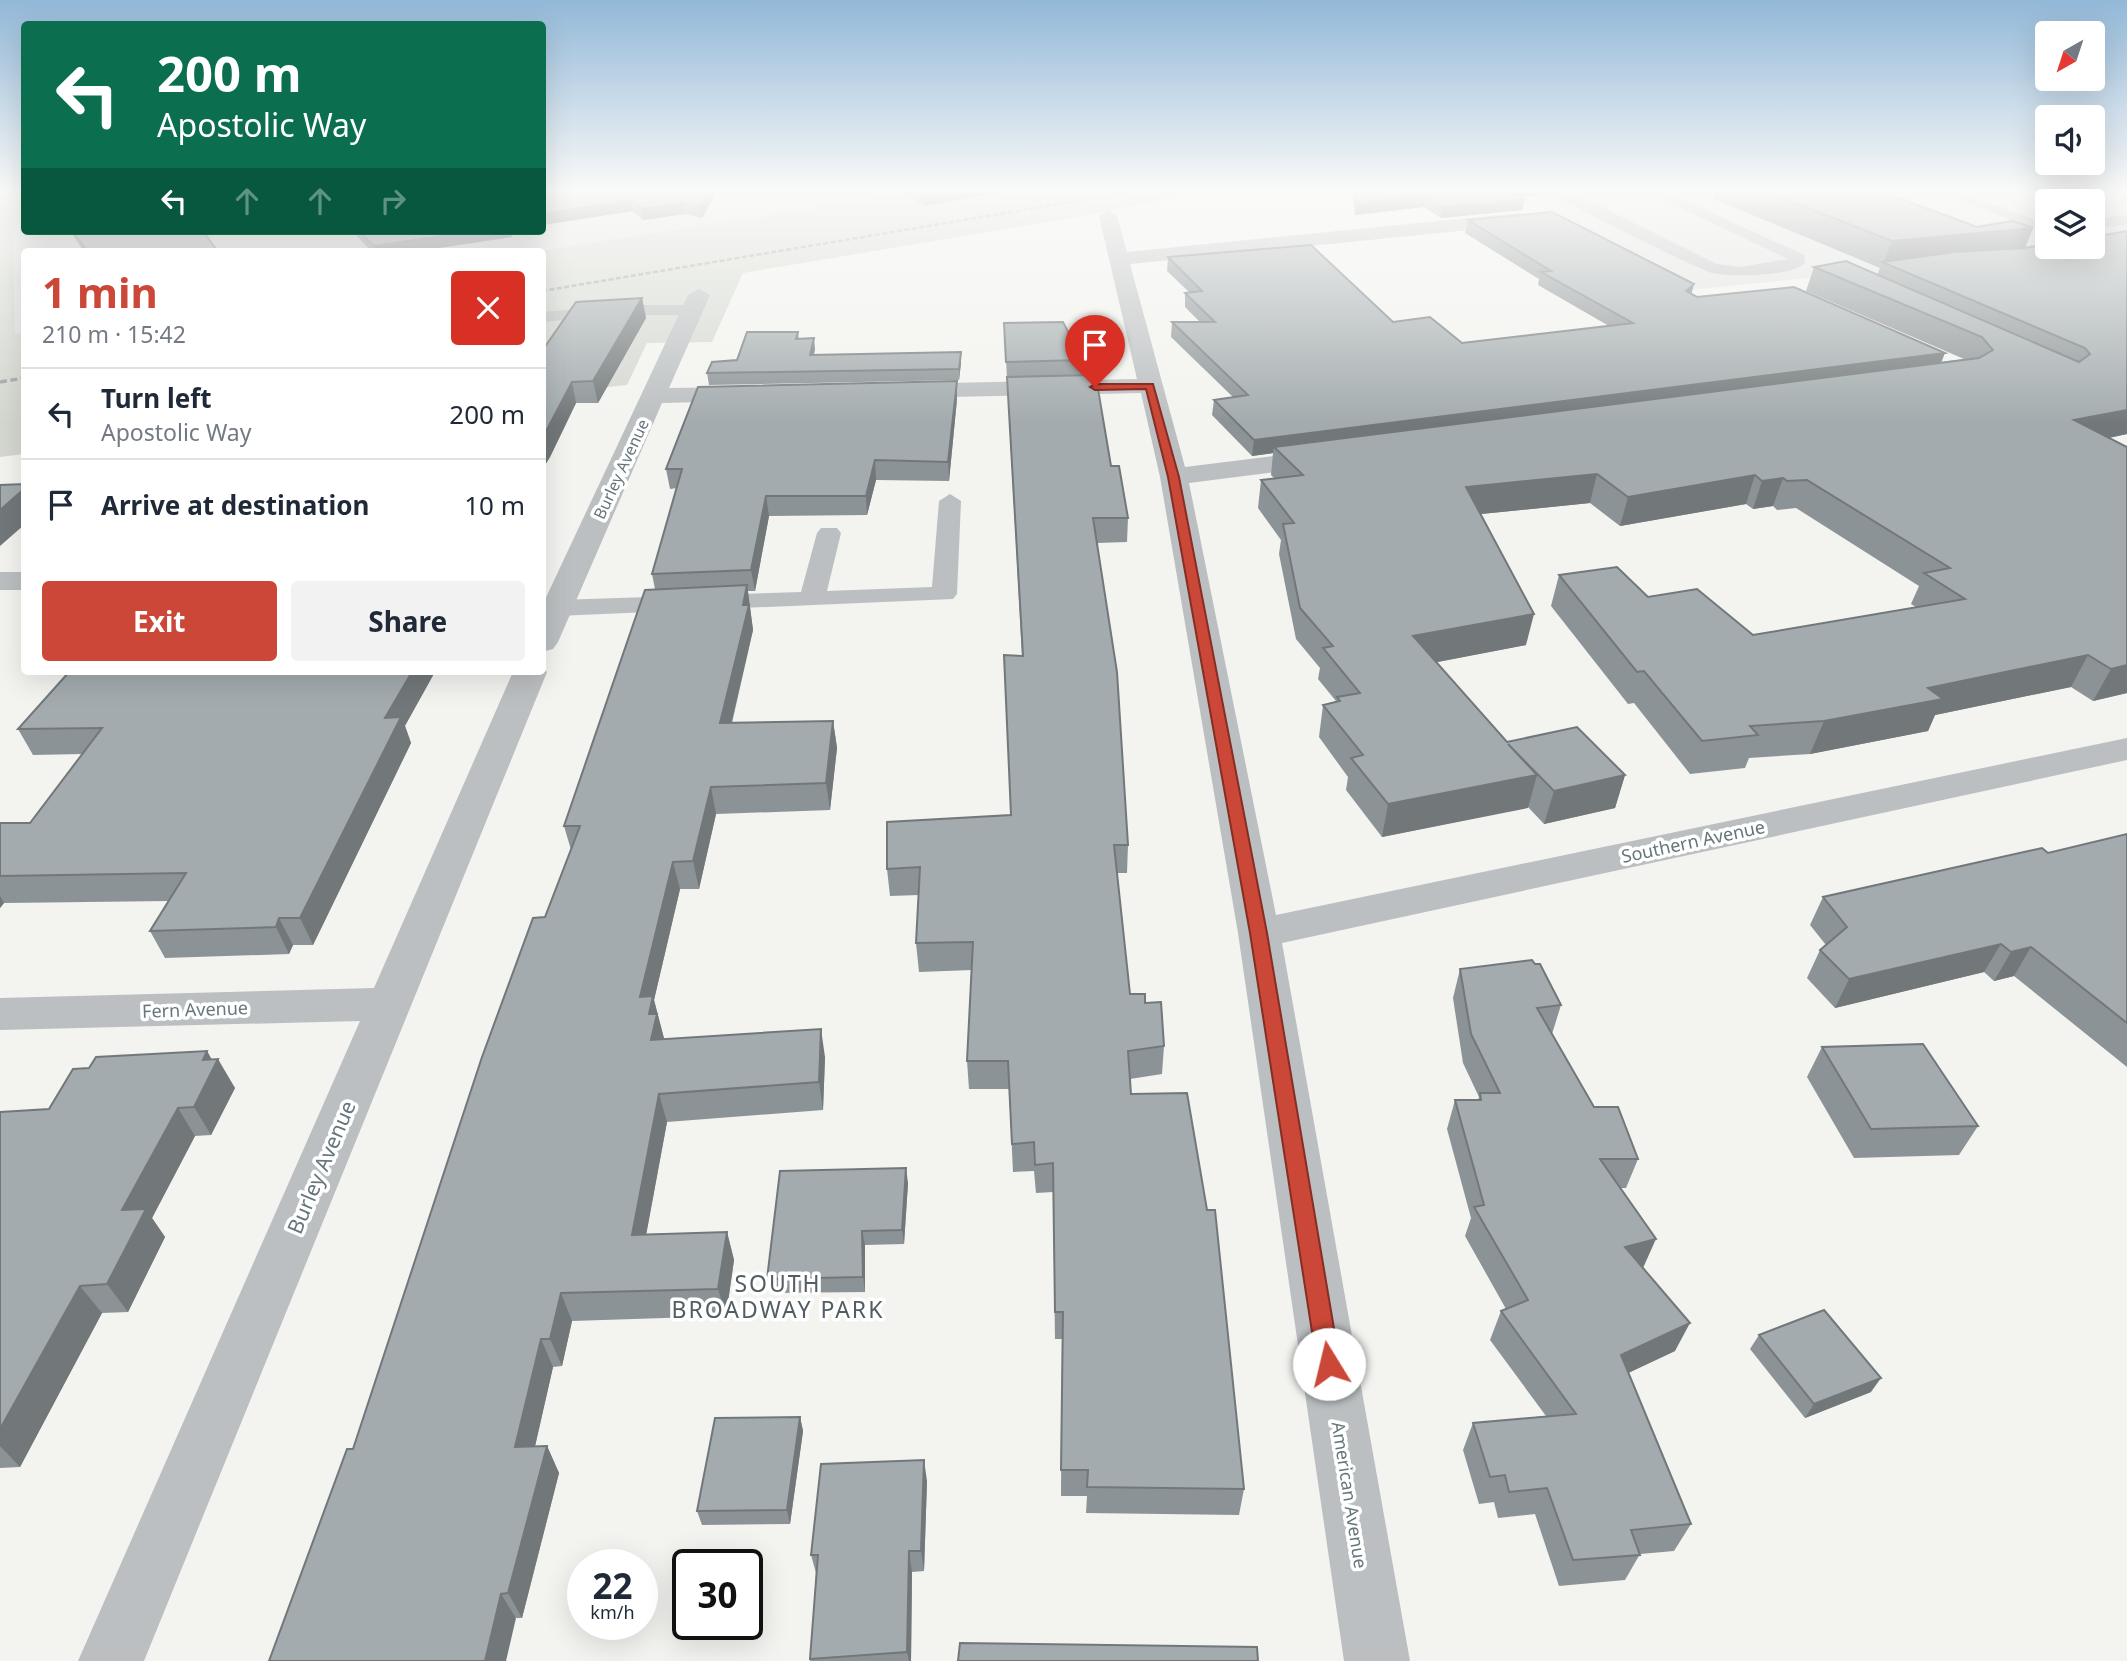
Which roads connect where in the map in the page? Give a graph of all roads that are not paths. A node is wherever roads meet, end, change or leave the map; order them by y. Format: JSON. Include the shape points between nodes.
{"nodes":[{"id":1,"x":1120,"y":269,"type":"edge"},
{"id":2,"x":1717,"y":269,"type":"edge"},
{"id":3,"x":1763,"y":269,"type":"edge"},
{"id":4,"x":696,"y":302,"type":"joint"},
{"id":5,"x":546,"y":317,"type":"edge"},
{"id":6,"x":1150,"y":386,"type":"junction"},
{"id":7,"x":875,"y":392,"type":"edge"},
{"id":8,"x":765,"y":394,"type":"edge"},
{"id":9,"x":655,"y":396,"type":"junction"},
{"id":10,"x":1352,"y":454,"type":"edge"},
{"id":11,"x":1174,"y":477,"type":"junction"},
{"id":12,"x":950,"y":502,"type":"dead end"},
{"id":13,"x":829,"y":533,"type":"dead end"},
{"id":14,"x":546,"y":570,"type":"edge"},
{"id":15,"x":573,"y":570,"type":"junction"},
{"id":16,"x":0,"y":581,"type":"edge"},
{"id":17,"x":21,"y":581,"type":"edge"},
{"id":18,"x":811,"y":599,"type":"junction"},
{"id":19,"x":557,"y":608,"type":"junction"},
{"id":20,"x":546,"y":633,"type":"edge"},
{"id":21,"x":529,"y":675,"type":"edge"},
{"id":22,"x":2127,"y":749,"type":"edge"},
{"id":23,"x":1259,"y":933,"type":"junction"},
{"id":24,"x":390,"y":1004,"type":"junction"},
{"id":25,"x":0,"y":1014,"type":"edge"},
{"id":26,"x":111,"y":1661,"type":"edge"},
{"id":27,"x":1377,"y":1661,"type":"edge"}],
"edges":[{"from":1,"to":6,"type":"street","name":"American Avenue"},
{"from":2,"to":3,"type":"lane"},
{"from":4,"to":5,"type":"lane"},
{"from":4,"to":9,"type":"street","name":"Burley Avenue"},
{"from":6,"to":7,"type":"street"},
{"from":6,"to":11,"type":"street","name":"American Avenue"},
{"from":8,"to":9,"type":"street"},
{"from":9,"to":15,"type":"street","name":"Burley Avenue"},
{"from":10,"to":11,"type":"street"},
{"from":11,"to":23,"type":"street","name":"American Avenue"},
{"from":12,"to":18,"type":"lane","via":[[944,594]]},
{"from":13,"to":18,"type":"lane"},
{"from":14,"to":15,"type":"street"},
{"from":15,"to":19,"type":"street","name":"Burley Avenue"},
{"from":16,"to":17,"type":"street"},
{"from":18,"to":19,"type":"lane"},
{"from":19,"to":20,"type":"street","name":"Burley Avenue"},
{"from":21,"to":24,"type":"street","name":"Burley Avenue"},
{"from":22,"to":23,"type":"street","name":"Southern Avenue"},
{"from":23,"to":27,"type":"street","name":"American Avenue"},
{"from":24,"to":25,"type":"street","name":"Fern Avenue"},
{"from":24,"to":26,"type":"street","name":"Burley Avenue"}]}
